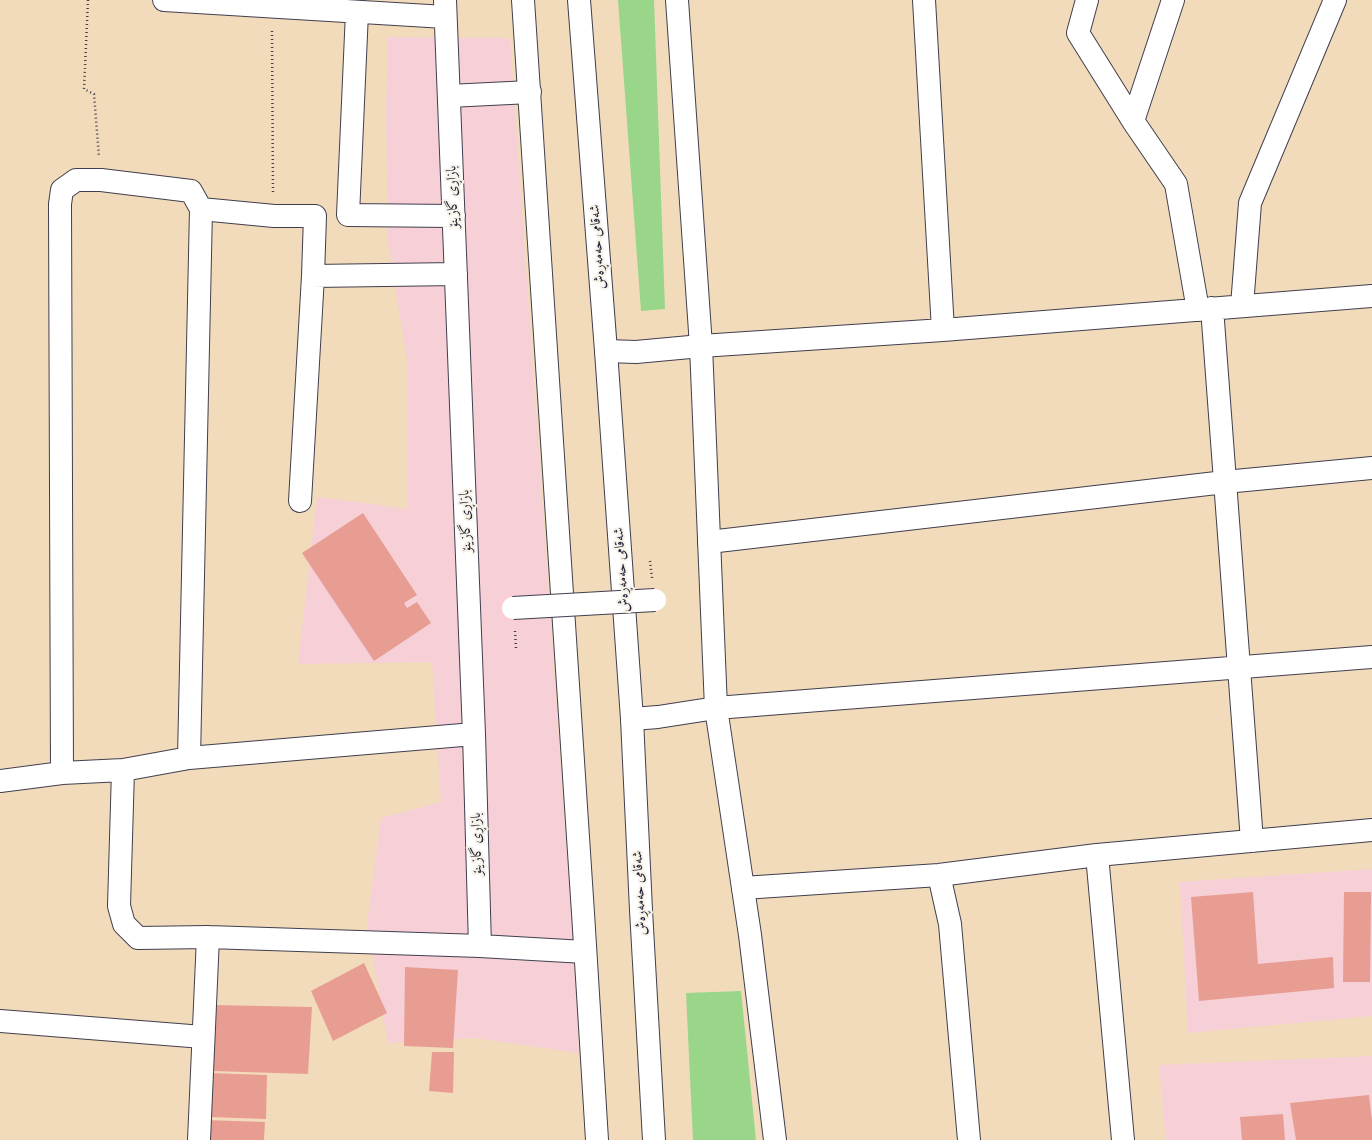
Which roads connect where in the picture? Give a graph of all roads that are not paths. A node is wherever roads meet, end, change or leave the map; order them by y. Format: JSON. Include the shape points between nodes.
{"nodes":[{"id":1,"x":164,"y":0,"type":"edge"},
{"id":2,"x":523,"y":0,"type":"edge"},
{"id":3,"x":579,"y":0,"type":"edge"},
{"id":4,"x":677,"y":0,"type":"edge"},
{"id":5,"x":924,"y":0,"type":"edge"},
{"id":6,"x":1087,"y":0,"type":"edge"},
{"id":7,"x":1173,"y":0,"type":"edge"},
{"id":8,"x":1335,"y":0,"type":"edge"},
{"id":9,"x":224,"y":2,"type":"edge"},
{"id":10,"x":445,"y":9,"type":"edge"},
{"id":11,"x":357,"y":12,"type":"junction"},
{"id":12,"x":530,"y":92,"type":"junction"},
{"id":13,"x":449,"y":96,"type":"junction"},
{"id":14,"x":1133,"y":121,"type":"junction"},
{"id":15,"x":201,"y":209,"type":"junction"},
{"id":16,"x":348,"y":215,"type":"junction"},
{"id":17,"x":315,"y":216,"type":"junction"},
{"id":18,"x":454,"y":216,"type":"junction"},
{"id":19,"x":456,"y":274,"type":"junction"},
{"id":20,"x":313,"y":276,"type":"junction"},
{"id":21,"x":1372,"y":296,"type":"edge"},
{"id":22,"x":1242,"y":306,"type":"junction"},
{"id":23,"x":1205,"y":309,"type":"junction"},
{"id":24,"x":943,"y":330,"type":"junction"},
{"id":25,"x":701,"y":346,"type":"junction"},
{"id":26,"x":606,"y":351,"type":"junction"},
{"id":27,"x":1372,"y":468,"type":"edge"},
{"id":28,"x":1225,"y":482,"type":"junction"},
{"id":29,"x":300,"y":501,"type":"dead end"},
{"id":30,"x":709,"y":542,"type":"junction"},
{"id":31,"x":655,"y":600,"type":"dead end"},
{"id":32,"x":513,"y":608,"type":"dead end"},
{"id":33,"x":1372,"y":657,"type":"edge"},
{"id":34,"x":1239,"y":668,"type":"junction"},
{"id":35,"x":716,"y":708,"type":"junction"},
{"id":36,"x":632,"y":720,"type":"junction"},
{"id":37,"x":474,"y":734,"type":"junction"},
{"id":38,"x":189,"y":758,"type":"junction"},
{"id":39,"x":122,"y":770,"type":"junction"},
{"id":40,"x":62,"y":773,"type":"junction"},
{"id":41,"x":0,"y":780,"type":"edge"},
{"id":42,"x":1372,"y":830,"type":"edge"},
{"id":43,"x":1252,"y":841,"type":"junction"},
{"id":44,"x":1097,"y":855,"type":"junction"},
{"id":45,"x":939,"y":875,"type":"junction"},
{"id":46,"x":743,"y":888,"type":"junction"},
{"id":47,"x":208,"y":937,"type":"junction"},
{"id":48,"x":480,"y":946,"type":"junction"},
{"id":49,"x":585,"y":952,"type":"junction"},
{"id":50,"x":0,"y":1021,"type":"edge"},
{"id":51,"x":203,"y":1037,"type":"junction"},
{"id":52,"x":199,"y":1140,"type":"edge"},
{"id":53,"x":597,"y":1140,"type":"edge"},
{"id":54,"x":654,"y":1140,"type":"edge"},
{"id":55,"x":775,"y":1140,"type":"edge"},
{"id":56,"x":969,"y":1140,"type":"edge"},
{"id":57,"x":1123,"y":1140,"type":"edge"}],
"edges":[{"from":1,"to":9,"type":"main road"},
{"from":2,"to":12,"type":"main road"},
{"from":3,"to":26,"type":"main road","name":"شەقامی حەمەڕەش"},
{"from":4,"to":25,"type":"main road"},
{"from":5,"to":24,"type":"main road"},
{"from":6,"to":14,"type":"main road","via":[[1078,33]]},
{"from":7,"to":14,"type":"main road"},
{"from":8,"to":22,"type":"main road","via":[[1250,203]]},
{"from":9,"to":11,"type":"main road"},
{"from":10,"to":11,"type":"main road"},
{"from":10,"to":13,"type":"main road","name":"بازاڕی گازینۆ"},
{"from":11,"to":16,"type":"main road"},
{"from":12,"to":13,"type":"main road"},
{"from":12,"to":49,"type":"main road"},
{"from":13,"to":18,"type":"main road","name":"بازاڕی گازینۆ"},
{"from":14,"to":23,"type":"main road","via":[[1176,184]]},
{"from":15,"to":17,"type":"main road","via":[[274,216]]},
{"from":15,"to":38,"type":"main road"},
{"from":15,"to":40,"type":"main road","via":[[191,191],[101,180],[76,180],[62,190]]},
{"from":16,"to":17,"type":"main road"},
{"from":16,"to":18,"type":"main road"},
{"from":17,"to":20,"type":"main road"},
{"from":18,"to":19,"type":"main road","name":"بازاڕی گازینۆ"},
{"from":19,"to":20,"type":"main road"},
{"from":19,"to":37,"type":"main road","name":"بازاڕی گازینۆ"},
{"from":20,"to":29,"type":"main road"},
{"from":21,"to":22,"type":"main road"},
{"from":22,"to":23,"type":"main road"},
{"from":23,"to":24,"type":"main road"},
{"from":23,"to":28,"type":"main road"},
{"from":24,"to":25,"type":"main road"},
{"from":25,"to":26,"type":"main road","via":[[636,352]]},
{"from":25,"to":30,"type":"main road"},
{"from":26,"to":36,"type":"main road","name":"شەقامی حەمەڕەش"},
{"from":27,"to":28,"type":"main road"},
{"from":28,"to":30,"type":"main road"},
{"from":28,"to":34,"type":"main road"},
{"from":30,"to":35,"type":"main road"},
{"from":31,"to":32,"type":"main road","bridge":true},
{"from":33,"to":34,"type":"main road"},
{"from":34,"to":35,"type":"main road"},
{"from":34,"to":43,"type":"main road"},
{"from":35,"to":36,"type":"main road"},
{"from":35,"to":46,"type":"main road"},
{"from":36,"to":54,"type":"main road","name":"شەقامی حەمەڕەش"},
{"from":37,"to":38,"type":"main road"},
{"from":37,"to":48,"type":"main road","name":"بازاڕی گازینۆ"},
{"from":38,"to":39,"type":"main road"},
{"from":39,"to":40,"type":"main road"},
{"from":39,"to":47,"type":"main road","via":[[119,906],[124,924],[138,938]]},
{"from":40,"to":41,"type":"main road"},
{"from":42,"to":43,"type":"main road"},
{"from":43,"to":44,"type":"main road"},
{"from":44,"to":45,"type":"main road"},
{"from":44,"to":57,"type":"main road"},
{"from":45,"to":46,"type":"main road"},
{"from":45,"to":56,"type":"main road","via":[[950,924]]},
{"from":46,"to":55,"type":"main road"},
{"from":47,"to":48,"type":"main road"},
{"from":47,"to":51,"type":"main road"},
{"from":48,"to":49,"type":"main road"},
{"from":49,"to":53,"type":"main road"},
{"from":50,"to":51,"type":"main road"},
{"from":51,"to":52,"type":"main road"}]}
